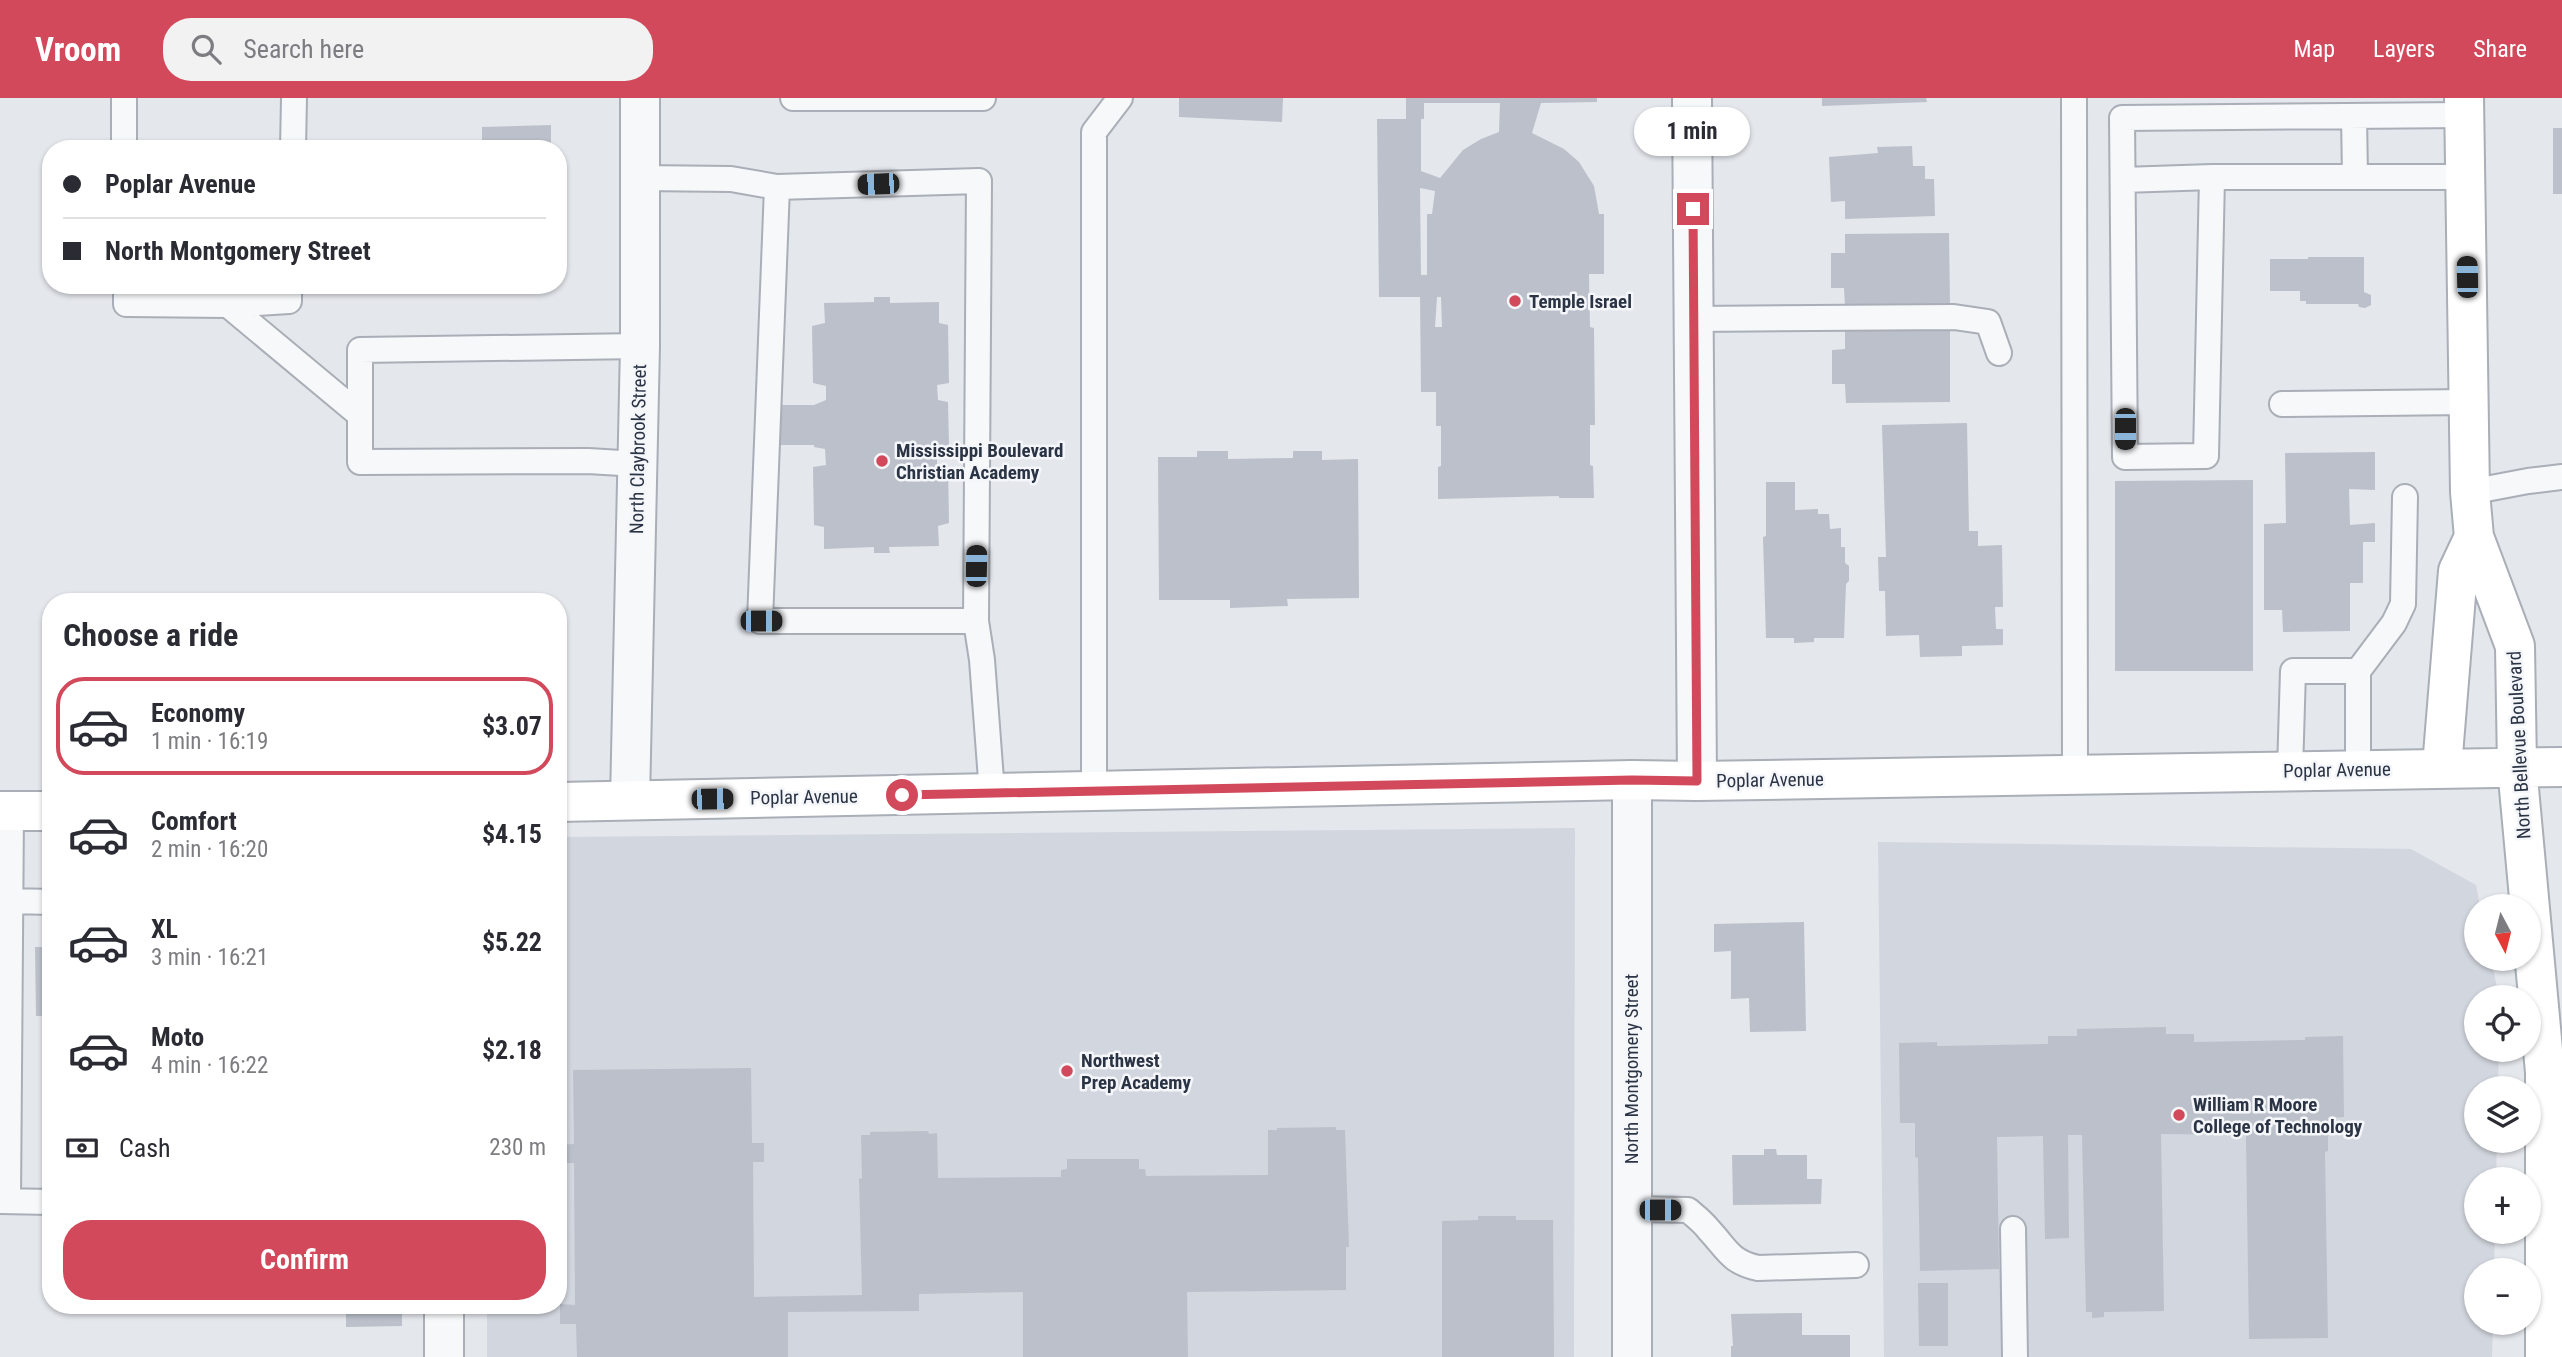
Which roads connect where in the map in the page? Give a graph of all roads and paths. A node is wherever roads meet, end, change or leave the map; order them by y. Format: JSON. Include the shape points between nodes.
{"nodes":[{"id":1,"x":124,"y":98,"type":"edge"},
{"id":2,"x":294,"y":98,"type":"edge"},
{"id":3,"x":640,"y":98,"type":"edge"},
{"id":4,"x":651,"y":98,"type":"edge"},
{"id":5,"x":793,"y":98,"type":"edge"},
{"id":6,"x":983,"y":98,"type":"edge"},
{"id":7,"x":1121,"y":98,"type":"edge"},
{"id":8,"x":1692,"y":98,"type":"edge"},
{"id":9,"x":2074,"y":98,"type":"edge"},
{"id":10,"x":2464,"y":106,"type":"edge"},
{"id":11,"x":2354,"y":116,"type":"junction"},
{"id":12,"x":124,"y":140,"type":"edge"},
{"id":13,"x":293,"y":140,"type":"edge"},
{"id":14,"x":2212,"y":177,"type":"junction"},
{"id":15,"x":2355,"y":177,"type":"junction"},
{"id":16,"x":2465,"y":177,"type":"junction"},
{"id":17,"x":640,"y":178,"type":"junction"},
{"id":18,"x":2123,"y":180,"type":"junction"},
{"id":19,"x":777,"y":187,"type":"junction"},
{"id":20,"x":126,"y":294,"type":"edge"},
{"id":21,"x":289,"y":294,"type":"edge"},
{"id":22,"x":228,"y":305,"type":"junction"},
{"id":23,"x":1694,"y":319,"type":"junction"},
{"id":24,"x":640,"y":346,"type":"junction"},
{"id":25,"x":1999,"y":353,"type":"dead end"},
{"id":26,"x":2468,"y":402,"type":"junction"},
{"id":27,"x":2282,"y":404,"type":"dead end"},
{"id":28,"x":360,"y":415,"type":"junction"},
{"id":29,"x":638,"y":464,"type":"junction"},
{"id":30,"x":2562,"y":477,"type":"edge"},
{"id":31,"x":2470,"y":492,"type":"junction"},
{"id":32,"x":2405,"y":497,"type":"dead end"},
{"id":33,"x":2474,"y":537,"type":"junction"},
{"id":34,"x":976,"y":621,"type":"junction"},
{"id":35,"x":2358,"y":671,"type":"junction"},
{"id":36,"x":2442,"y":767,"type":"junction"},
{"id":37,"x":2562,"y":767,"type":"edge"},
{"id":38,"x":2517,"y":768,"type":"junction"},
{"id":39,"x":2358,"y":770,"type":"junction"},
{"id":40,"x":2290,"y":771,"type":"junction"},
{"id":41,"x":2076,"y":775,"type":"junction"},
{"id":42,"x":1632,"y":780,"type":"junction"},
{"id":43,"x":1697,"y":781,"type":"junction"},
{"id":44,"x":1094,"y":791,"type":"junction"},
{"id":45,"x":992,"y":793,"type":"junction"},
{"id":46,"x":630,"y":800,"type":"junction"},
{"id":47,"x":567,"y":802,"type":"edge"},
{"id":48,"x":42,"y":810,"type":"edge"},
{"id":49,"x":5,"y":811,"type":"edge"},
{"id":50,"x":10,"y":901,"type":"junction"},
{"id":51,"x":42,"y":902,"type":"edge"},
{"id":52,"x":4,"y":1201,"type":"edge"},
{"id":53,"x":42,"y":1202,"type":"edge"},
{"id":54,"x":1632,"y":1209,"type":"junction"},
{"id":55,"x":2014,"y":1229,"type":"dead end"},
{"id":56,"x":1856,"y":1265,"type":"dead end"},
{"id":57,"x":444,"y":1314,"type":"edge"},
{"id":58,"x":444,"y":1357,"type":"edge"},
{"id":59,"x":1632,"y":1357,"type":"edge"},
{"id":60,"x":2015,"y":1357,"type":"edge"},
{"id":61,"x":2545,"y":1357,"type":"edge"}],
"edges":[{"from":1,"to":12,"type":"lane"},
{"from":2,"to":13,"type":"lane"},
{"from":3,"to":4,"type":"lane"},
{"from":3,"to":17,"type":"street","name":"North Claybrook Street"},
{"from":5,"to":6,"type":"lane"},
{"from":7,"to":44,"type":"lane","via":[[1094,132]]},
{"from":8,"to":23,"type":"street"},
{"from":9,"to":41,"type":"lane"},
{"from":10,"to":11,"type":"lane"},
{"from":10,"to":16,"type":"main road","name":"North Bellevue Boulevard"},
{"from":11,"to":15,"type":"lane"},
{"from":11,"to":18,"type":"lane","via":[[2122,118]]},
{"from":14,"to":15,"type":"lane"},
{"from":14,"to":18,"type":"lane"},
{"from":14,"to":18,"type":"lane","via":[[2206,456],[2125,457]]},
{"from":15,"to":16,"type":"lane"},
{"from":16,"to":26,"type":"main road","name":"North Bellevue Boulevard"},
{"from":17,"to":19,"type":"lane","via":[[731,179]]},
{"from":17,"to":24,"type":"street","name":"North Claybrook Street"},
{"from":19,"to":34,"type":"lane","via":[[979,181]]},
{"from":19,"to":34,"type":"lane","via":[[761,621]]},
{"from":20,"to":22,"type":"lane","via":[[126,304]]},
{"from":21,"to":22,"type":"lane","via":[[289,301]]},
{"from":22,"to":28,"type":"lane"},
{"from":23,"to":25,"type":"lane","via":[[1954,317],[1988,322]]},
{"from":23,"to":43,"type":"street"},
{"from":24,"to":28,"type":"lane","via":[[360,350]]},
{"from":24,"to":29,"type":"street","name":"North Claybrook Street"},
{"from":26,"to":27,"type":"lane"},
{"from":26,"to":31,"type":"main road","name":"North Bellevue Boulevard"},
{"from":28,"to":29,"type":"lane","via":[[360,462]]},
{"from":29,"to":46,"type":"street","name":"North Claybrook Street"},
{"from":30,"to":31,"type":"lane"},
{"from":31,"to":33,"type":"main road","name":"North Bellevue Boulevard"},
{"from":32,"to":35,"type":"lane","via":[[2403,604]]},
{"from":33,"to":36,"type":"main road","via":[[2458,571]]},
{"from":33,"to":38,"type":"main road","name":"North Bellevue Boulevard","via":[[2515,646]]},
{"from":34,"to":45,"type":"lane"},
{"from":35,"to":39,"type":"lane"},
{"from":35,"to":40,"type":"lane","via":[[2293,671]]},
{"from":36,"to":38,"type":"main road","name":"Poplar Avenue"},
{"from":36,"to":39,"type":"main road","name":"Poplar Avenue"},
{"from":37,"to":38,"type":"main road","name":"Poplar Avenue"},
{"from":38,"to":61,"type":"main road","name":"North Bellevue Boulevard","via":[[2545,1072]]},
{"from":39,"to":40,"type":"main road","name":"Poplar Avenue"},
{"from":40,"to":41,"type":"main road","name":"Poplar Avenue"},
{"from":41,"to":43,"type":"main road","name":"Poplar Avenue"},
{"from":42,"to":43,"type":"main road","name":"Poplar Avenue"},
{"from":42,"to":44,"type":"main road","name":"Poplar Avenue"},
{"from":42,"to":54,"type":"street","name":"North Montgomery Street"},
{"from":44,"to":45,"type":"main road","name":"Poplar Avenue"},
{"from":45,"to":46,"type":"main road","name":"Poplar Avenue"},
{"from":46,"to":47,"type":"main road","name":"Poplar Avenue"},
{"from":48,"to":49,"type":"main road"},
{"from":49,"to":50,"type":"lane"},
{"from":50,"to":51,"type":"lane"},
{"from":50,"to":52,"type":"lane"},
{"from":52,"to":53,"type":"lane"},
{"from":54,"to":56,"type":"lane","via":[[1688,1210],[1742,1265]]},
{"from":54,"to":59,"type":"street","name":"North Montgomery Street"},
{"from":55,"to":60,"type":"lane"},
{"from":57,"to":58,"type":"street"}]}
